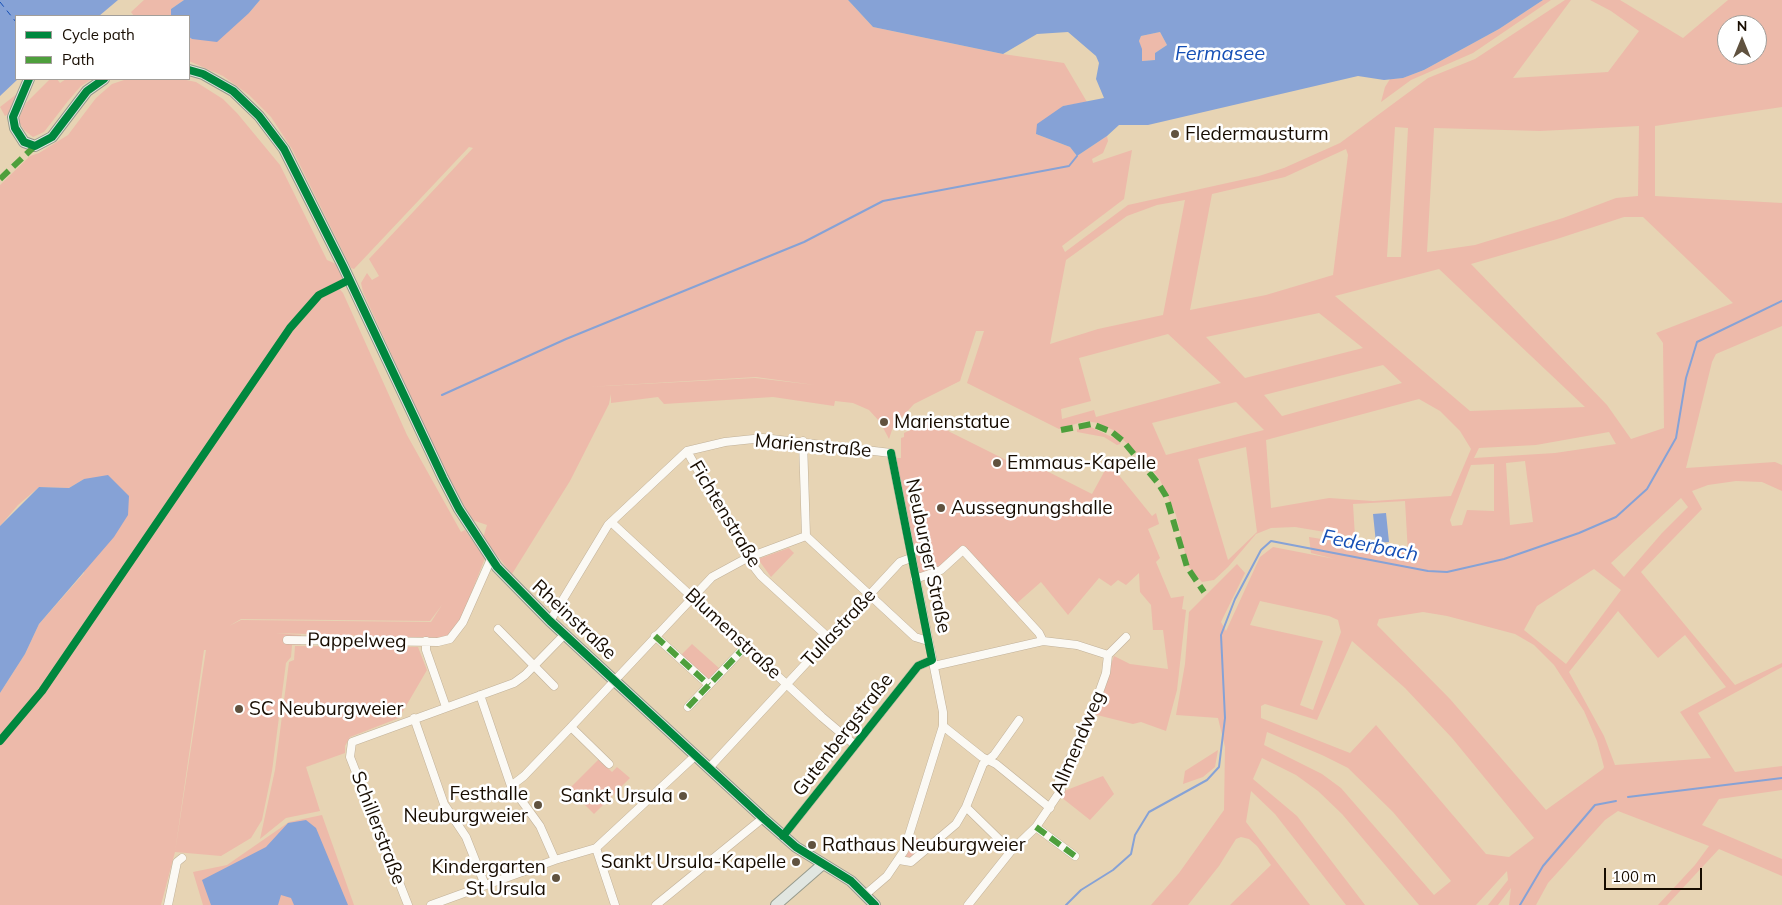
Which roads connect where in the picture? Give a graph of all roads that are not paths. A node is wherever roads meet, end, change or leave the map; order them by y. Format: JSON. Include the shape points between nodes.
{"nodes":[{"id":1,"x":190,"y":70,"type":"edge"},
{"id":2,"x":30,"y":80,"type":"edge"},
{"id":3,"x":103,"y":80,"type":"edge"},
{"id":4,"x":803,"y":441,"type":"junction"},
{"id":5,"x":688,"y":451,"type":"junction"},
{"id":6,"x":891,"y":453,"type":"joint"},
{"id":7,"x":611,"y":522,"type":"junction"},
{"id":8,"x":806,"y":536,"type":"junction"},
{"id":9,"x":747,"y":558,"type":"junction"},
{"id":10,"x":911,"y":558,"type":"junction"},
{"id":11,"x":491,"y":559,"type":"junction"},
{"id":12,"x":915,"y":579,"type":"junction"},
{"id":13,"x":870,"y":594,"type":"junction"},
{"id":14,"x":692,"y":597,"type":"junction"},
{"id":15,"x":550,"y":621,"type":"junction"},
{"id":16,"x":498,"y":629,"type":"dead end"},
{"id":17,"x":564,"y":634,"type":"junction"},
{"id":18,"x":655,"y":636,"type":"junction"},
{"id":19,"x":1126,"y":637,"type":"dead end"},
{"id":20,"x":829,"y":638,"type":"junction"},
{"id":21,"x":287,"y":640,"type":"dead end"},
{"id":22,"x":426,"y":641,"type":"junction"},
{"id":23,"x":928,"y":641,"type":"junction"},
{"id":24,"x":1043,"y":641,"type":"junction"},
{"id":25,"x":746,"y":646,"type":"junction"},
{"id":26,"x":1108,"y":655,"type":"junction"},
{"id":27,"x":933,"y":663,"type":"junction"},
{"id":28,"x":534,"y":665,"type":"junction"},
{"id":29,"x":614,"y":681,"type":"junction"},
{"id":30,"x":787,"y":684,"type":"junction"},
{"id":31,"x":709,"y":685,"type":"junction"},
{"id":32,"x":554,"y":686,"type":"dead end"},
{"id":33,"x":480,"y":695,"type":"junction"},
{"id":34,"x":446,"y":707,"type":"junction"},
{"id":35,"x":688,"y":707,"type":"dead end"},
{"id":36,"x":414,"y":718,"type":"junction"},
{"id":37,"x":1019,"y":720,"type":"dead end"},
{"id":38,"x":943,"y":726,"type":"junction"},
{"id":39,"x":571,"y":727,"type":"junction"},
{"id":40,"x":855,"y":745,"type":"junction"},
{"id":41,"x":695,"y":756,"type":"junction"},
{"id":42,"x":988,"y":759,"type":"junction"},
{"id":43,"x":609,"y":764,"type":"dead end"},
{"id":44,"x":709,"y":768,"type":"junction"},
{"id":45,"x":511,"y":786,"type":"junction"},
{"id":46,"x":966,"y":807,"type":"junction"},
{"id":47,"x":1050,"y":808,"type":"junction"},
{"id":48,"x":763,"y":818,"type":"junction"},
{"id":49,"x":1036,"y":827,"type":"junction"},
{"id":50,"x":783,"y":836,"type":"junction"},
{"id":51,"x":596,"y":848,"type":"junction"},
{"id":52,"x":1011,"y":851,"type":"junction"},
{"id":53,"x":1075,"y":856,"type":"dead end"},
{"id":54,"x":182,"y":858,"type":"dead end"},
{"id":55,"x":554,"y":860,"type":"junction"},
{"id":56,"x":899,"y":860,"type":"junction"},
{"id":57,"x":823,"y":864,"type":"junction"},
{"id":58,"x":486,"y":885,"type":"junction"},
{"id":59,"x":866,"y":894,"type":"junction"},
{"id":60,"x":168,"y":905,"type":"edge"},
{"id":61,"x":408,"y":905,"type":"edge"},
{"id":62,"x":431,"y":905,"type":"edge"},
{"id":63,"x":615,"y":905,"type":"edge"},
{"id":64,"x":656,"y":905,"type":"edge"},
{"id":65,"x":776,"y":905,"type":"edge"},
{"id":66,"x":875,"y":905,"type":"edge"},
{"id":67,"x":968,"y":905,"type":"edge"}],
"edges":[{"from":1,"to":11,"type":"main road","name":"Rheinstraße","via":[[233,91],[259,116],[284,149],[442,478]]},
{"from":2,"to":3,"type":"main road","via":[[13,117],[15,128],[24,142],[35,146],[52,137],[87,91]]},
{"from":4,"to":5,"type":"street","name":"Marienstraße","via":[[763,438],[725,442]]},
{"from":4,"to":6,"type":"street","name":"Marienstraße"},
{"from":4,"to":8,"type":"street"},
{"from":5,"to":7,"type":"street","name":"Marienstraße"},
{"from":5,"to":9,"type":"street","name":"Fichtenstraße"},
{"from":6,"to":10,"type":"street","name":"Neuburger Straße"},
{"from":7,"to":14,"type":"street","name":"Blumenstraße"},
{"from":7,"to":15,"type":"street","name":"Marienstraße"},
{"from":8,"to":9,"type":"street"},
{"from":8,"to":13,"type":"street"},
{"from":9,"to":14,"type":"street","via":[[712,577]]},
{"from":9,"to":20,"type":"street","name":"Fichtenstraße"},
{"from":10,"to":12,"type":"street","name":"Neuburger Straße"},
{"from":10,"to":13,"type":"street","name":"Tullastraße","via":[[900,562]]},
{"from":11,"to":15,"type":"main road","name":"Rheinstraße"},
{"from":11,"to":22,"type":"street","name":"Pappelweg","via":[[456,633],[450,639]]},
{"from":12,"to":23,"type":"street","name":"Neuburger Straße"},
{"from":12,"to":24,"type":"street","via":[[941,570],[963,550]]},
{"from":13,"to":20,"type":"street","name":"Tullastraße"},
{"from":13,"to":23,"type":"street","via":[[915,637]]},
{"from":14,"to":18,"type":"street"},
{"from":14,"to":25,"type":"street","name":"Blumenstraße"},
{"from":15,"to":17,"type":"main road","name":"Rheinstraße"},
{"from":16,"to":28,"type":"street"},
{"from":17,"to":28,"type":"street"},
{"from":17,"to":29,"type":"main road","name":"Rheinstraße"},
{"from":18,"to":29,"type":"street"},
{"from":18,"to":31,"type":"street"},
{"from":19,"to":26,"type":"street"},
{"from":20,"to":30,"type":"street","name":"Tullastraße"},
{"from":21,"to":22,"type":"street","name":"Pappelweg"},
{"from":22,"to":34,"type":"street","name":"Pappelweg","via":[[426,650]]},
{"from":23,"to":27,"type":"street","name":"Neuburger Straße"},
{"from":24,"to":26,"type":"street"},
{"from":24,"to":27,"type":"street"},
{"from":25,"to":30,"type":"street","name":"Blumenstraße"},
{"from":25,"to":31,"type":"street"},
{"from":26,"to":47,"type":"street","name":"Allmendweg","via":[[1106,673],[1091,714],[1059,781],[1061,790]]},
{"from":27,"to":38,"type":"street","name":"Neuburger Straße","via":[[944,712]]},
{"from":27,"to":40,"type":"street","name":"Gutenbergstraße","via":[[918,666]]},
{"from":28,"to":32,"type":"street"},
{"from":28,"to":33,"type":"street","via":[[514,683]]},
{"from":29,"to":39,"type":"street"},
{"from":29,"to":41,"type":"main road","name":"Rheinstraße"},
{"from":30,"to":40,"type":"street","name":"Blumenstraße"},
{"from":30,"to":44,"type":"street","name":"Tullastraße"},
{"from":31,"to":35,"type":"street"},
{"from":33,"to":34,"type":"street"},
{"from":33,"to":45,"type":"street"},
{"from":34,"to":36,"type":"street"},
{"from":36,"to":58,"type":"street","via":[[444,804],[466,837]]},
{"from":36,"to":61,"type":"street","name":"Schillerstraße","via":[[360,738],[352,742],[349,750]]},
{"from":37,"to":42,"type":"street"},
{"from":38,"to":42,"type":"street"},
{"from":38,"to":56,"type":"street","name":"Neuburger Straße"},
{"from":39,"to":43,"type":"street"},
{"from":39,"to":45,"type":"street"},
{"from":40,"to":50,"type":"street","name":"Gutenbergstraße"},
{"from":41,"to":44,"type":"main road","name":"Rheinstraße"},
{"from":41,"to":51,"type":"street"},
{"from":42,"to":46,"type":"street"},
{"from":42,"to":47,"type":"street"},
{"from":44,"to":48,"type":"main road","name":"Rheinstraße"},
{"from":45,"to":55,"type":"street","via":[[540,826]]},
{"from":46,"to":52,"type":"street"},
{"from":46,"to":56,"type":"street","via":[[956,824],[926,851],[911,862]]},
{"from":47,"to":49,"type":"street","name":"Allmendweg"},
{"from":48,"to":50,"type":"main road","name":"Rheinstraße"},
{"from":48,"to":64,"type":"street"},
{"from":49,"to":52,"type":"street","name":"Allmendweg"},
{"from":49,"to":53,"type":"street"},
{"from":50,"to":57,"type":"main road","name":"Rheinstraße"},
{"from":51,"to":55,"type":"street"},
{"from":51,"to":63,"type":"street"},
{"from":52,"to":67,"type":"street","name":"Allmendweg"},
{"from":54,"to":60,"type":"street","via":[[177,862]]},
{"from":55,"to":58,"type":"street"},
{"from":56,"to":59,"type":"street","name":"Neuburger Straße"},
{"from":57,"to":59,"type":"main road","name":"Rheinstraße"},
{"from":57,"to":65,"type":"main road"},
{"from":58,"to":62,"type":"street"},
{"from":59,"to":66,"type":"main road","name":"Rheinstraße"}]}
